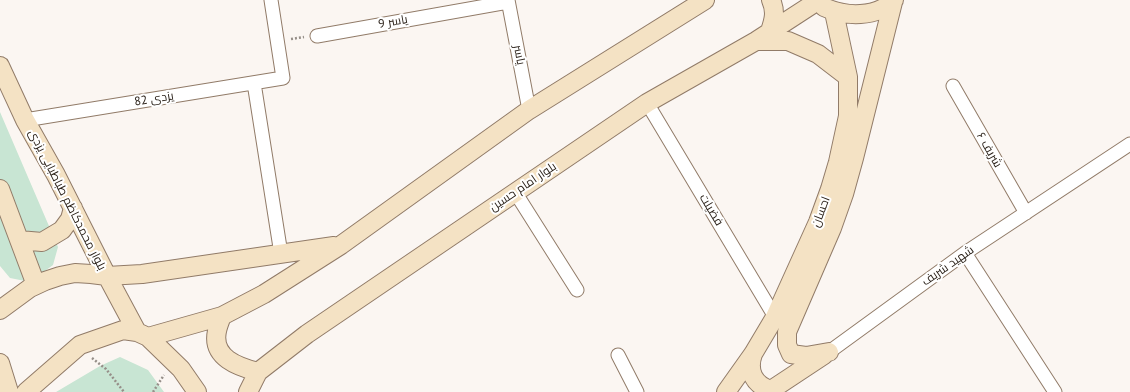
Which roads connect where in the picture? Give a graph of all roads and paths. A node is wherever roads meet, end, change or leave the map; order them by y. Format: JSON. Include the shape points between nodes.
{"nodes":[{"id":1,"x":271,"y":0,"type":"edge"},
{"id":2,"x":705,"y":0,"type":"edge"},
{"id":3,"x":771,"y":0,"type":"edge"},
{"id":4,"x":508,"y":1,"type":"edge"},
{"id":5,"x":815,"y":1,"type":"edge"},
{"id":6,"x":893,"y":1,"type":"edge"},
{"id":7,"x":834,"y":12,"type":"junction"},
{"id":8,"x":317,"y":36,"type":"joint"},
{"id":9,"x":763,"y":36,"type":"junction"},
{"id":10,"x":277,"y":41,"type":"junction"},
{"id":11,"x":0,"y":66,"type":"edge"},
{"id":12,"x":848,"y":77,"type":"junction"},
{"id":13,"x":254,"y":83,"type":"junction"},
{"id":14,"x":953,"y":86,"type":"dead end"},
{"id":15,"x":647,"y":103,"type":"junction"},
{"id":16,"x":529,"y":110,"type":"junction"},
{"id":17,"x":25,"y":120,"type":"junction"},
{"id":18,"x":1130,"y":144,"type":"edge"},
{"id":19,"x":0,"y":189,"type":"edge"},
{"id":20,"x":516,"y":192,"type":"junction"},
{"id":21,"x":73,"y":208,"type":"junction"},
{"id":22,"x":1026,"y":213,"type":"junction"},
{"id":23,"x":19,"y":240,"type":"junction"},
{"id":24,"x":341,"y":245,"type":"junction"},
{"id":25,"x":965,"y":253,"type":"junction"},
{"id":26,"x":281,"y":254,"type":"junction"},
{"id":27,"x":107,"y":276,"type":"junction"},
{"id":28,"x":36,"y":285,"type":"junction"},
{"id":29,"x":576,"y":290,"type":"dead end"},
{"id":30,"x":0,"y":310,"type":"edge"},
{"id":31,"x":222,"y":316,"type":"junction"},
{"id":32,"x":775,"y":317,"type":"junction"},
{"id":33,"x":142,"y":334,"type":"junction"},
{"id":34,"x":77,"y":347,"type":"junction"},
{"id":35,"x":829,"y":352,"type":"junction"},
{"id":36,"x":753,"y":354,"type":"junction"},
{"id":37,"x":791,"y":354,"type":"junction"},
{"id":38,"x":618,"y":355,"type":"dead end"},
{"id":39,"x":0,"y":363,"type":"edge"},
{"id":40,"x":258,"y":372,"type":"junction"},
{"id":41,"x":775,"y":388,"type":"edge"},
{"id":42,"x":9,"y":392,"type":"edge"},
{"id":43,"x":26,"y":392,"type":"edge"},
{"id":44,"x":124,"y":392,"type":"edge"},
{"id":45,"x":197,"y":392,"type":"edge"},
{"id":46,"x":248,"y":392,"type":"edge"},
{"id":47,"x":638,"y":392,"type":"edge"},
{"id":48,"x":726,"y":392,"type":"edge"},
{"id":49,"x":1055,"y":392,"type":"edge"}],
"edges":[{"from":1,"to":10,"type":"street"},
{"from":2,"to":16,"type":"main road"},
{"from":3,"to":9,"type":"main road","via":[[774,6],[774,19]]},
{"from":4,"to":8,"type":"street","name":"یاسر 9"},
{"from":4,"to":16,"type":"street","name":"یاسر"},
{"from":5,"to":7,"type":"main road"},
{"from":5,"to":9,"type":"main road","name":"بلوار امام حسین"},
{"from":6,"to":7,"type":"main road","via":[[875,12],[855,15]]},
{"from":6,"to":37,"type":"main road","name":"احسان","via":[[844,194],[787,332],[787,345]]},
{"from":7,"to":12,"type":"main road","name":"احسان"},
{"from":8,"to":10,"type":"path"},
{"from":9,"to":12,"type":"main road","via":[[788,40],[818,54]]},
{"from":9,"to":15,"type":"main road","name":"بلوار امام حسین"},
{"from":10,"to":13,"type":"street","name":"یزدی 82","via":[[283,78]]},
{"from":11,"to":17,"type":"main road","name":"بلوار محمدکاظم طباطبایی یزدی"},
{"from":12,"to":32,"type":"main road","name":"احسان","via":[[848,116],[830,189],[818,222]]},
{"from":13,"to":17,"type":"street","name":"یزدی 82"},
{"from":13,"to":26,"type":"street"},
{"from":14,"to":22,"type":"street","name":"شریف ۶"},
{"from":15,"to":20,"type":"main road","name":"بلوار امام حسین"},
{"from":15,"to":32,"type":"street","name":"فضیلت"},
{"from":16,"to":24,"type":"main road"},
{"from":17,"to":21,"type":"main road","name":"بلوار محمدکاظم طباطبایی یزدی"},
{"from":18,"to":22,"type":"street","name":"شهید شریف"},
{"from":19,"to":23,"type":"main road"},
{"from":20,"to":29,"type":"street"},
{"from":20,"to":40,"type":"main road","name":"بلوار امام حسین","via":[[307,334]]},
{"from":21,"to":23,"type":"main road","via":[[70,219],[62,230],[42,242]]},
{"from":21,"to":27,"type":"main road","name":"بلوار محمدکاظم طباطبایی یزدی"},
{"from":22,"to":25,"type":"street","name":"شهید شریف"},
{"from":23,"to":28,"type":"main road"},
{"from":24,"to":26,"type":"main road"},
{"from":24,"to":31,"type":"main road","via":[[264,294]]},
{"from":25,"to":35,"type":"street","name":"شهید شریف"},
{"from":25,"to":49,"type":"street"},
{"from":26,"to":27,"type":"main road","via":[[142,274]]},
{"from":27,"to":28,"type":"main road","via":[[75,273]]},
{"from":27,"to":33,"type":"main road","name":"بلوار محمدکاظم طباطبایی یزدی"},
{"from":28,"to":30,"type":"main road"},
{"from":31,"to":33,"type":"main road"},
{"from":31,"to":40,"type":"main road","via":[[216,332],[219,350],[235,365]]},
{"from":32,"to":36,"type":"main road","name":"احسان"},
{"from":33,"to":34,"type":"main road","via":[[123,330]]},
{"from":33,"to":45,"type":"main road","name":"بلوار محمدکاظم طباطبایی یزدی","via":[[181,369]]},
{"from":34,"to":43,"type":"main road"},
{"from":34,"to":44,"type":"path","via":[[106,369]]},
{"from":35,"to":37,"type":"main road","via":[[806,356]]},
{"from":35,"to":41,"type":"main road","name":"شهید شریف"},
{"from":36,"to":41,"type":"main road","via":[[750,365],[753,377],[760,386]]},
{"from":36,"to":48,"type":"main road","name":"احسان"},
{"from":37,"to":41,"type":"main road","name":"احسان","via":[[791,367]]},
{"from":38,"to":47,"type":"street"},
{"from":39,"to":42,"type":"main road"},
{"from":40,"to":46,"type":"main road","name":"بلوار امام حسین"}]}
